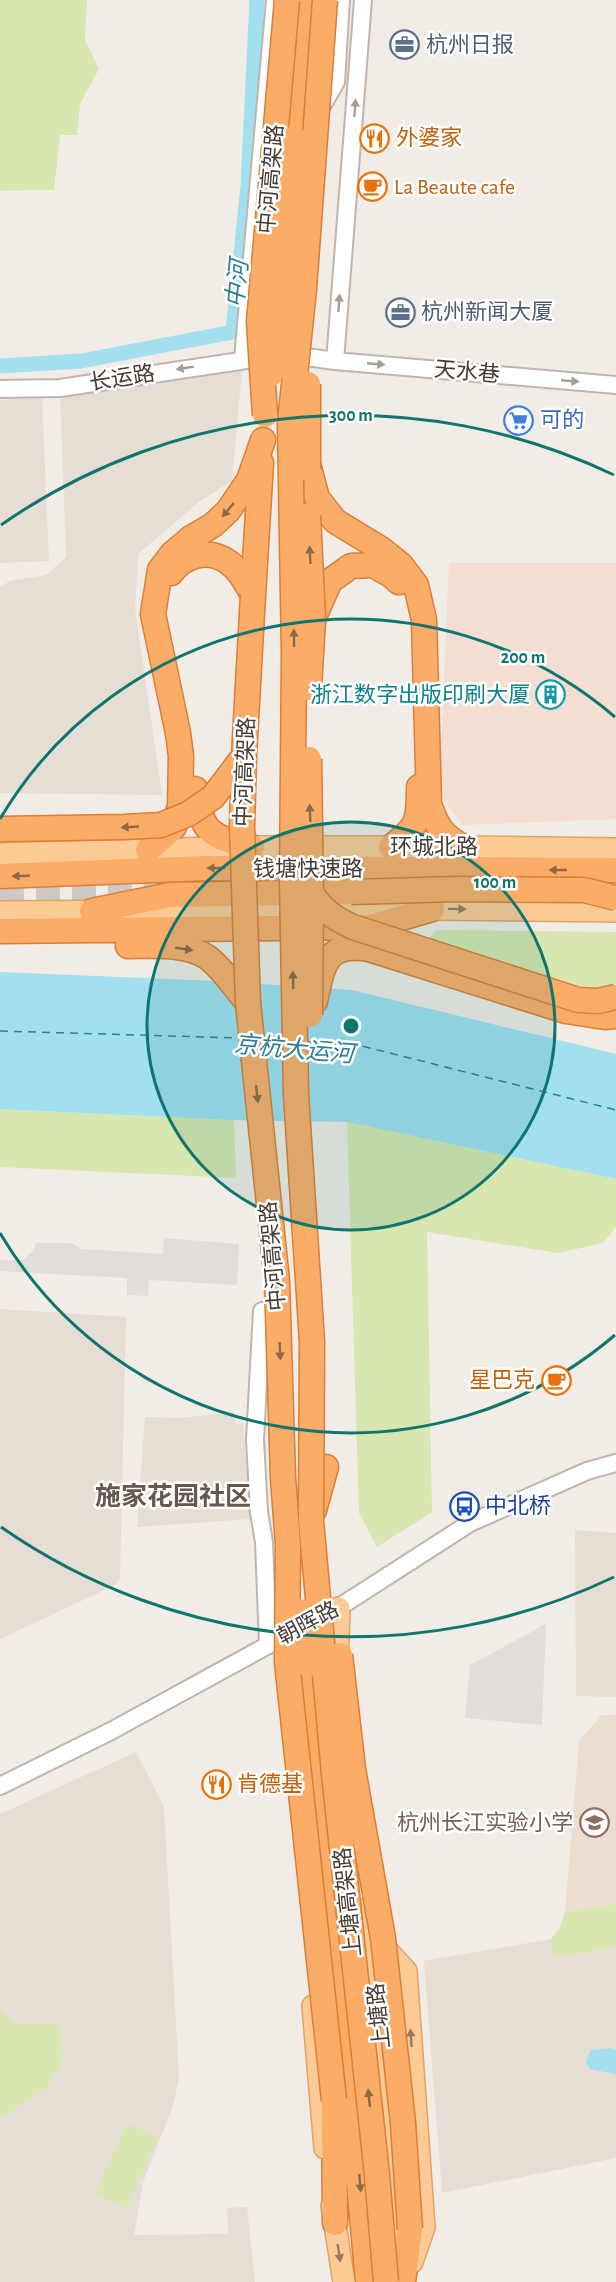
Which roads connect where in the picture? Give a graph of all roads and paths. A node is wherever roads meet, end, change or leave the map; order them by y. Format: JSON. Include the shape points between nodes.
{"nodes":[{"id":1,"x":274,"y":0,"type":"edge"},
{"id":2,"x":287,"y":0,"type":"edge"},
{"id":3,"x":305,"y":0,"type":"edge"},
{"id":4,"x":314,"y":0,"type":"edge"},
{"id":5,"x":325,"y":0,"type":"edge"},
{"id":6,"x":330,"y":0,"type":"edge"},
{"id":7,"x":341,"y":0,"type":"edge"},
{"id":8,"x":363,"y":0,"type":"edge"},
{"id":9,"x":298,"y":138,"type":"junction"},
{"id":10,"x":318,"y":358,"type":"joint"},
{"id":11,"x":243,"y":359,"type":"junction"},
{"id":12,"x":335,"y":361,"type":"junction"},
{"id":13,"x":616,"y":385,"type":"edge"},
{"id":14,"x":0,"y":389,"type":"edge"},
{"id":15,"x":265,"y":415,"type":"junction"},
{"id":16,"x":290,"y":423,"type":"junction"},
{"id":17,"x":263,"y":440,"type":"junction"},
{"id":18,"x":308,"y":464,"type":"junction"},
{"id":19,"x":253,"y":595,"type":"junction"},
{"id":20,"x":313,"y":619,"type":"junction"},
{"id":21,"x":418,"y":620,"type":"junction"},
{"id":22,"x":244,"y":756,"type":"junction"},
{"id":23,"x":187,"y":774,"type":"junction"},
{"id":24,"x":0,"y":830,"type":"edge"},
{"id":25,"x":252,"y":847,"type":"junction"},
{"id":26,"x":391,"y":847,"type":"junction"},
{"id":27,"x":463,"y":847,"type":"junction"},
{"id":28,"x":616,"y":849,"type":"edge"},
{"id":29,"x":148,"y":850,"type":"junction"},
{"id":30,"x":0,"y":854,"type":"edge"},
{"id":31,"x":616,"y":870,"type":"edge"},
{"id":32,"x":0,"y":876,"type":"edge"},
{"id":33,"x":311,"y":893,"type":"junction"},
{"id":34,"x":616,"y":898,"type":"edge"},
{"id":35,"x":432,"y":909,"type":"junction"},
{"id":36,"x":93,"y":911,"type":"junction"},
{"id":37,"x":616,"y":911,"type":"edge"},
{"id":38,"x":0,"y":912,"type":"edge"},
{"id":39,"x":0,"y":931,"type":"edge"},
{"id":40,"x":0,"y":947,"type":"edge"},
{"id":41,"x":248,"y":1003,"type":"junction"},
{"id":42,"x":613,"y":1011,"type":"edge"},
{"id":43,"x":310,"y":1024,"type":"junction"},
{"id":44,"x":262,"y":1311,"type":"dead end"},
{"id":45,"x":616,"y":1463,"type":"edge"},
{"id":46,"x":326,"y":1467,"type":"junction"},
{"id":47,"x":311,"y":1521,"type":"junction"},
{"id":48,"x":288,"y":1544,"type":"junction"},
{"id":49,"x":339,"y":1608,"type":"junction"},
{"id":50,"x":294,"y":1631,"type":"junction"},
{"id":51,"x":268,"y":1645,"type":"junction"},
{"id":52,"x":0,"y":1786,"type":"edge"},
{"id":53,"x":370,"y":1933,"type":"junction"},
{"id":54,"x":335,"y":2223,"type":"junction"},
{"id":55,"x":344,"y":2282,"type":"edge"},
{"id":56,"x":368,"y":2282,"type":"edge"},
{"id":57,"x":386,"y":2282,"type":"edge"},
{"id":58,"x":403,"y":2282,"type":"edge"}],
"edges":[{"from":1,"to":11,"type":"street"},
{"from":2,"to":15,"type":"highway","name":"中河高架路","bridge":true,"via":[[259,322]]},
{"from":3,"to":9,"type":"highway"},
{"from":4,"to":9,"type":"highway"},
{"from":5,"to":16,"type":"highway","name":"中河高架路","bridge":true},
{"from":6,"to":18,"type":"highway","bridge":true,"via":[[328,111],[308,373]]},
{"from":7,"to":9,"type":"street","via":[[336,82]]},
{"from":12,"to":8,"type":"street","one_way":true},
{"from":9,"to":15,"type":"highway","bridge":true,"via":[[279,327]]},
{"from":9,"to":16,"type":"highway","bridge":true},
{"from":10,"to":11,"type":"street","name":"长运路","via":[[292,355]]},
{"from":10,"to":12,"type":"street","name":"天水巷"},
{"from":11,"to":14,"type":"street","name":"长运路","one_way":true,"via":[[60,388]]},
{"from":12,"to":13,"type":"street","name":"天水巷","one_way":true},
{"from":15,"to":17,"type":"highway","name":"中河高架路"},
{"from":47,"to":16,"type":"highway","name":"中河高架路","one_way":true,"bridge":true,"via":[[312,1342],[296,1094]]},
{"from":17,"to":19,"type":"highway","name":"中河高架路"},
{"from":17,"to":23,"type":"highway","one_way":true,"via":[[249,480],[228,511],[173,553],[160,570],[153,614]]},
{"from":20,"to":18,"type":"highway","one_way":true,"bridge":true},
{"from":18,"to":21,"type":"highway","via":[[317,498],[335,521],[381,549],[401,565],[416,585]]},
{"from":19,"to":22,"type":"highway","name":"中河高架路","bridge":true},
{"from":19,"to":23,"type":"highway","via":[[241,574],[227,561],[209,554],[190,556],[168,578],[163,594],[165,629],[188,730]]},
{"from":20,"to":21,"type":"highway","via":[[330,581],[351,566],[373,565],[406,590]]},
{"from":33,"to":20,"type":"highway","one_way":true,"bridge":true},
{"from":21,"to":26,"type":"highway","via":[[418,818]]},
{"from":21,"to":27,"type":"highway","via":[[429,804],[440,830]]},
{"from":22,"to":24,"type":"highway","one_way":true,"bridge":true,"via":[[213,797],[188,814],[161,825]]},
{"from":22,"to":41,"type":"highway","name":"中河高架路","bridge":true,"via":[[242,827]]},
{"from":23,"to":25,"type":"highway","via":[[208,829],[217,838]]},
{"from":23,"to":29,"type":"highway","via":[[174,827]]},
{"from":25,"to":26,"type":"main road","name":"环城北路"},
{"from":25,"to":29,"type":"main road","name":"环城北路"},
{"from":26,"to":27,"type":"main road","name":"环城北路"},
{"from":27,"to":28,"type":"main road","name":"环城北路"},
{"from":29,"to":30,"type":"main road","name":"环城北路"},
{"from":31,"to":32,"type":"highway","name":"钱塘快速路","one_way":true,"via":[[206,868]]},
{"from":33,"to":42,"type":"highway","bridge":true,"via":[[329,916],[353,927],[578,1000],[598,1001]]},
{"from":33,"to":43,"type":"highway","bridge":true},
{"from":34,"to":36,"type":"highway","bridge":true,"via":[[584,890],[457,889],[170,895]]},
{"from":35,"to":36,"type":"main road"},
{"from":35,"to":37,"type":"main road","one_way":true},
{"from":35,"to":39,"type":"highway","via":[[371,927]]},
{"from":36,"to":38,"type":"main road"},
{"from":40,"to":41,"type":"highway","one_way":true,"via":[[151,946],[194,951],[219,968]]},
{"from":41,"to":48,"type":"highway","name":"中河高架路","one_way":true,"bridge":true,"via":[[277,1281]]},
{"from":42,"to":43,"type":"highway","bridge":true,"via":[[566,1011],[350,946],[336,951],[324,964]]},
{"from":43,"to":46,"type":"highway","via":[[324,1313]]},
{"from":44,"to":51,"type":"street","via":[[255,1440]]},
{"from":45,"to":49,"type":"street","name":"朝晖路","via":[[588,1471],[470,1523]]},
{"from":46,"to":47,"type":"highway","bridge":true},
{"from":46,"to":58,"type":"highway","bridge":true,"via":[[331,1573],[346,1718],[383,1938],[403,2123],[410,2229]]},
{"from":57,"to":47,"type":"highway","name":"上塘高架路","one_way":true,"bridge":true},
{"from":48,"to":54,"type":"highway","bridge":true,"via":[[287,1662],[334,2100]]},
{"from":48,"to":56,"type":"highway","name":"上塘高架路","one_way":true,"bridge":true,"via":[[308,1665]]},
{"from":49,"to":50,"type":"street","name":"朝晖路"},
{"from":49,"to":53,"type":"main road","name":"上塘路","via":[[337,1697]]},
{"from":50,"to":51,"type":"street","name":"朝晖路"},
{"from":50,"to":54,"type":"main road","via":[[305,1773],[306,1887],[315,2036]]},
{"from":51,"to":52,"type":"street","name":"朝晖路","via":[[121,1726]]},
{"from":53,"to":58,"type":"main road","name":"上塘路"},
{"from":58,"to":53,"type":"main road","one_way":true,"via":[[424,2227],[406,1971]]},
{"from":54,"to":55,"type":"main road","one_way":true}]}
